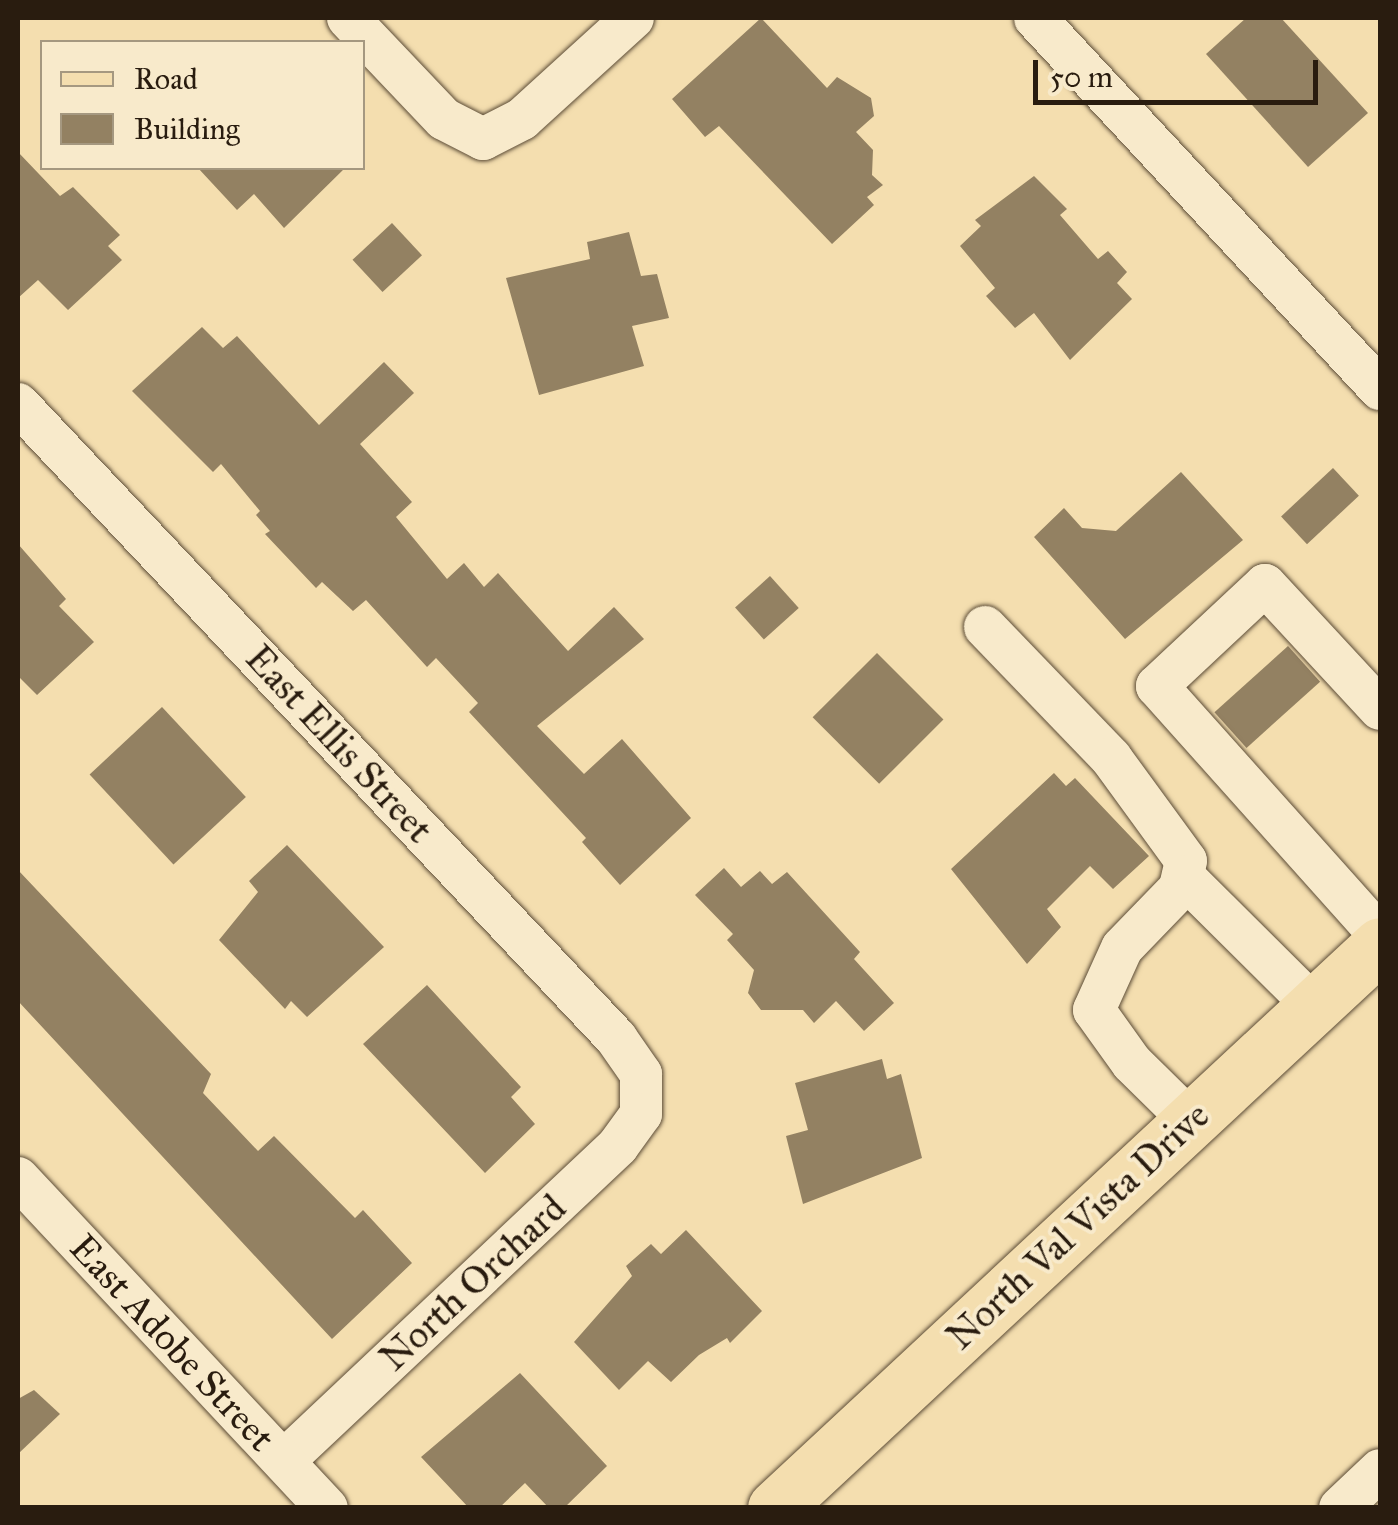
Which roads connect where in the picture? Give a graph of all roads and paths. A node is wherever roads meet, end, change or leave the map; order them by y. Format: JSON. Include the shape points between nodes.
{"nodes":[{"id":1,"x":348,"y":18,"type":"edge"},
{"id":2,"x":633,"y":18,"type":"edge"},
{"id":3,"x":1035,"y":18,"type":"edge"},
{"id":4,"x":1380,"y":390,"type":"edge"},
{"id":5,"x":18,"y":404,"type":"edge"},
{"id":6,"x":986,"y":627,"type":"dead end"},
{"id":7,"x":1380,"y":708,"type":"edge"},
{"id":8,"x":1183,"y":876,"type":"junction"},
{"id":9,"x":1380,"y":934,"type":"edge"},
{"id":10,"x":1380,"y":944,"type":"edge"},
{"id":11,"x":1314,"y":1006,"type":"junction"},
{"id":12,"x":646,"y":1094,"type":"joint"},
{"id":13,"x":1191,"y":1121,"type":"junction"},
{"id":14,"x":18,"y":1178,"type":"edge"},
{"id":15,"x":284,"y":1461,"type":"junction"},
{"id":16,"x":1380,"y":1470,"type":"edge"},
{"id":17,"x":327,"y":1508,"type":"edge"},
{"id":18,"x":774,"y":1508,"type":"edge"},
{"id":19,"x":1340,"y":1508,"type":"edge"}],
"edges":[{"from":1,"to":2,"type":"street","via":[[444,118],[483,139],[522,119]]},
{"from":3,"to":4,"type":"street"},
{"from":5,"to":12,"type":"street","name":"East Ellis Street","via":[[616,1038],[641,1074]]},
{"from":6,"to":8,"type":"street","via":[[1111,758],[1186,861]]},
{"from":7,"to":9,"type":"street","via":[[1265,585],[1158,686]]},
{"from":8,"to":11,"type":"street"},
{"from":8,"to":13,"type":"street","via":[[1180,888],[1122,948],[1094,1010],[1132,1063]]},
{"from":10,"to":11,"type":"main road","name":"North Val Vista Drive"},
{"from":11,"to":13,"type":"main road","name":"North Val Vista Drive"},
{"from":12,"to":15,"type":"street","name":"North Orchard","via":[[641,1114],[618,1146]]},
{"from":13,"to":18,"type":"main road","name":"North Val Vista Drive"},
{"from":14,"to":15,"type":"street","name":"East Adobe Street"},
{"from":15,"to":17,"type":"street","name":"East Adobe Street"},
{"from":16,"to":19,"type":"street"}]}
